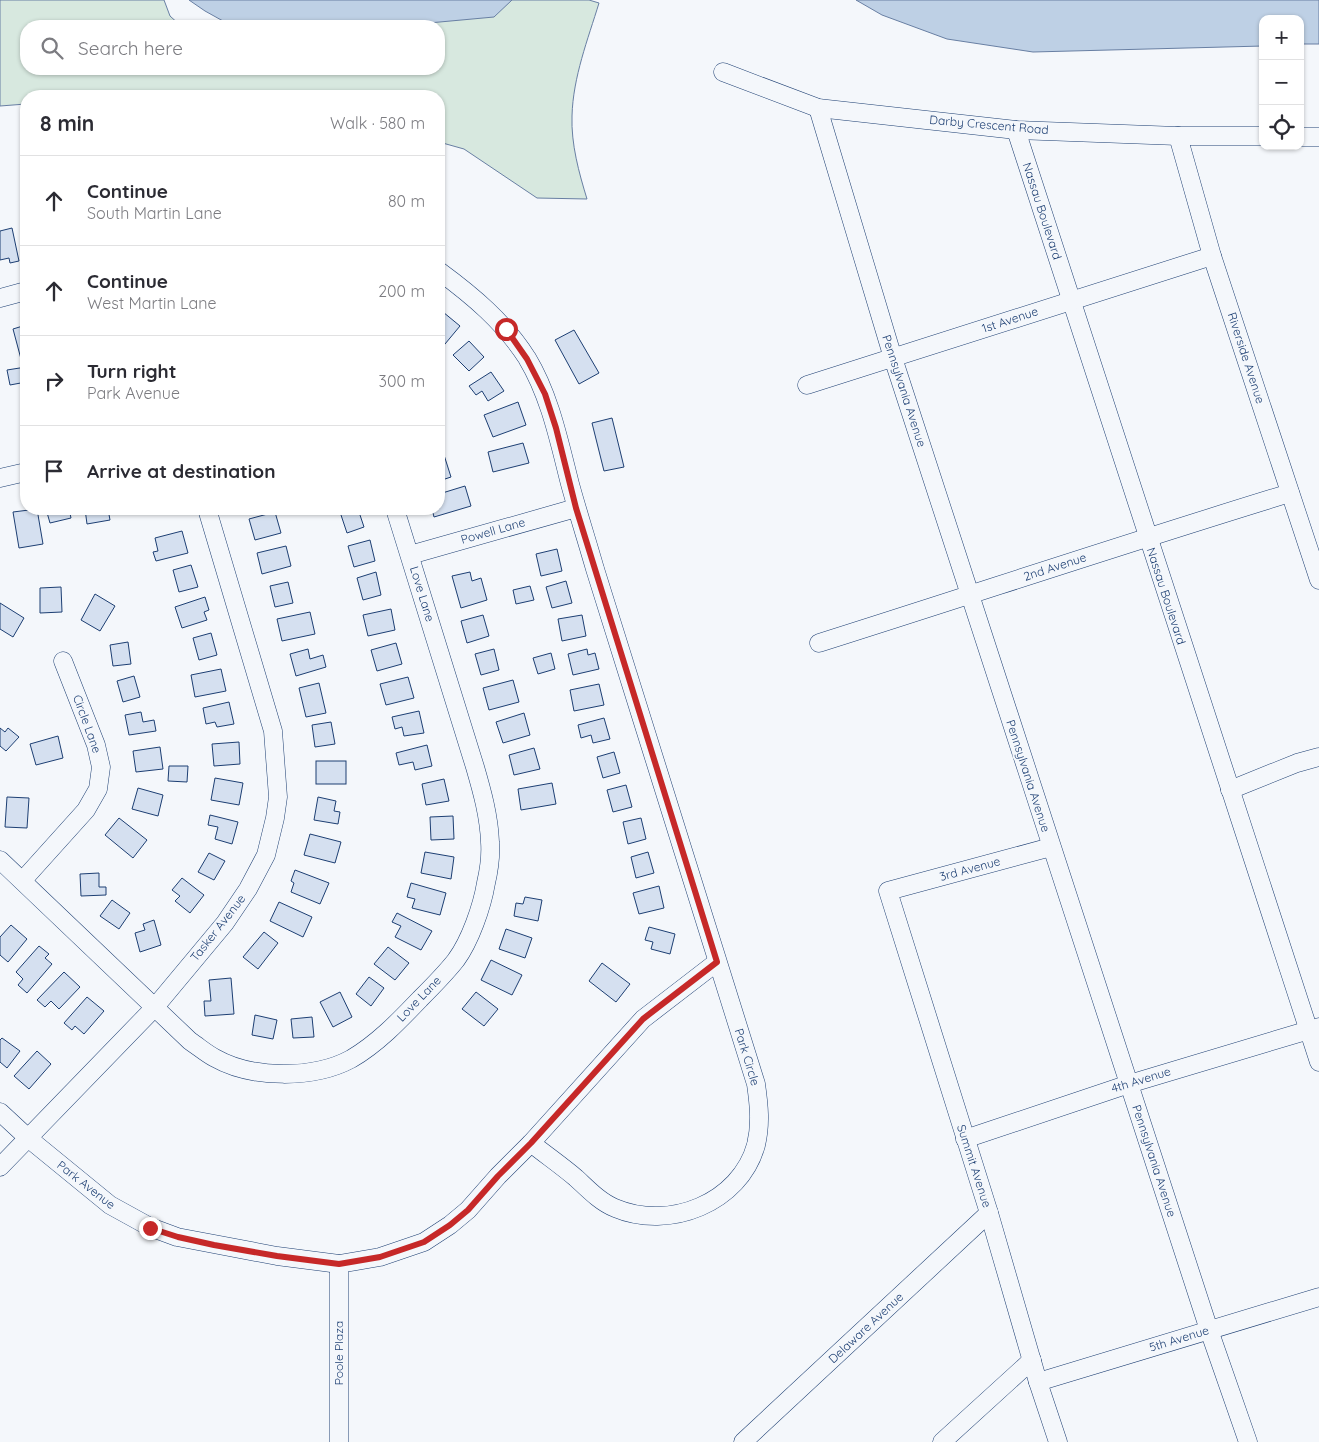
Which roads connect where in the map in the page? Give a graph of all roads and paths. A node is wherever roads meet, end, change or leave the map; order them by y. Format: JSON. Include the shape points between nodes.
{"nodes":[{"id":1,"x":723,"y":72,"type":"dead end"},
{"id":2,"x":818,"y":108,"type":"junction"},
{"id":3,"x":1016,"y":130,"type":"junction"},
{"id":4,"x":1178,"y":136,"type":"junction"},
{"id":5,"x":1259,"y":136,"type":"edge"},
{"id":6,"x":1304,"y":136,"type":"edge"},
{"id":7,"x":1319,"y":137,"type":"edge"},
{"id":8,"x":1212,"y":256,"type":"junction"},
{"id":9,"x":445,"y":276,"type":"edge"},
{"id":10,"x":20,"y":293,"type":"edge"},
{"id":11,"x":0,"y":298,"type":"edge"},
{"id":12,"x":1071,"y":301,"type":"junction"},
{"id":13,"x":893,"y":358,"type":"junction"},
{"id":14,"x":807,"y":385,"type":"dead end"},
{"id":15,"x":20,"y":473,"type":"edge"},
{"id":16,"x":0,"y":478,"type":"edge"},
{"id":17,"x":1290,"y":493,"type":"junction"},
{"id":18,"x":576,"y":508,"type":"junction"},
{"id":19,"x":208,"y":515,"type":"edge"},
{"id":20,"x":398,"y":515,"type":"edge"},
{"id":21,"x":1147,"y":536,"type":"junction"},
{"id":22,"x":410,"y":554,"type":"junction"},
{"id":23,"x":1319,"y":580,"type":"edge"},
{"id":24,"x":970,"y":596,"type":"junction"},
{"id":25,"x":820,"y":643,"type":"dead end"},
{"id":26,"x":63,"y":661,"type":"dead end"},
{"id":27,"x":1319,"y":757,"type":"edge"},
{"id":28,"x":1230,"y":790,"type":"junction"},
{"id":29,"x":1051,"y":847,"type":"junction"},
{"id":30,"x":0,"y":860,"type":"edge"},
{"id":31,"x":23,"y":880,"type":"junction"},
{"id":32,"x":888,"y":892,"type":"joint"},
{"id":33,"x":717,"y":962,"type":"junction"},
{"id":34,"x":155,"y":1007,"type":"junction"},
{"id":35,"x":1314,"y":1028,"type":"edge"},
{"id":36,"x":1319,"y":1062,"type":"edge"},
{"id":37,"x":1129,"y":1084,"type":"junction"},
{"id":38,"x":0,"y":1112,"type":"edge"},
{"id":39,"x":28,"y":1138,"type":"junction"},
{"id":40,"x":965,"y":1139,"type":"junction"},
{"id":41,"x":531,"y":1143,"type":"junction"},
{"id":42,"x":0,"y":1167,"type":"edge"},
{"id":43,"x":989,"y":1213,"type":"junction"},
{"id":44,"x":339,"y":1264,"type":"junction"},
{"id":45,"x":1319,"y":1297,"type":"edge"},
{"id":46,"x":1209,"y":1330,"type":"junction"},
{"id":47,"x":1032,"y":1360,"type":"junction"},
{"id":48,"x":1038,"y":1382,"type":"junction"},
{"id":49,"x":339,"y":1442,"type":"edge"},
{"id":50,"x":743,"y":1442,"type":"edge"},
{"id":51,"x":942,"y":1442,"type":"edge"},
{"id":52,"x":1058,"y":1442,"type":"edge"},
{"id":53,"x":1248,"y":1442,"type":"edge"}],
"edges":[{"from":1,"to":2,"type":"street","name":"Darby Crescent Road"},
{"from":2,"to":3,"type":"street","name":"Darby Crescent Road"},
{"from":2,"to":13,"type":"street","name":"Pennsylvania Avenue"},
{"from":3,"to":4,"type":"street","name":"Darby Crescent Road"},
{"from":3,"to":12,"type":"street","name":"Nassau Boulevard"},
{"from":4,"to":5,"type":"street","name":"Darby Crescent Road"},
{"from":4,"to":8,"type":"street","name":"Riverside Avenue"},
{"from":6,"to":7,"type":"street"},
{"from":8,"to":12,"type":"street","name":"1st Avenue"},
{"from":8,"to":17,"type":"street","name":"Riverside Avenue"},
{"from":9,"to":18,"type":"street","name":"Park Circle","via":[[506,329],[527,359],[545,394]]},
{"from":10,"to":11,"type":"street"},
{"from":12,"to":13,"type":"street","name":"1st Avenue"},
{"from":12,"to":21,"type":"street","name":"Nassau Boulevard"},
{"from":13,"to":14,"type":"street","name":"1st Avenue"},
{"from":13,"to":24,"type":"street","name":"Pennsylvania Avenue"},
{"from":15,"to":16,"type":"street"},
{"from":17,"to":21,"type":"street","name":"2nd Avenue"},
{"from":17,"to":23,"type":"street","name":"Riverside Avenue"},
{"from":18,"to":22,"type":"street","name":"Powell Lane"},
{"from":18,"to":33,"type":"street","name":"Park Circle"},
{"from":19,"to":34,"type":"street","name":"Tasker Avenue","via":[[273,730],[278,797],[266,855],[248,889],[225,923]]},
{"from":20,"to":22,"type":"street","name":"Love Lane"},
{"from":21,"to":24,"type":"street","name":"2nd Avenue"},
{"from":21,"to":28,"type":"street","name":"Nassau Boulevard"},
{"from":22,"to":34,"type":"street","name":"Love Lane","via":[[484,800],[490,842],[486,885],[466,944],[431,988],[376,1042],[351,1059],[320,1070],[291,1074],[234,1066],[216,1059],[190,1041]]},
{"from":24,"to":25,"type":"street","name":"2nd Avenue"},
{"from":24,"to":29,"type":"street","name":"Pennsylvania Avenue"},
{"from":26,"to":31,"type":"street","name":"Circle Lane","via":[[96,745],[101,768],[98,790],[86,810]]},
{"from":27,"to":28,"type":"street"},
{"from":28,"to":35,"type":"street","name":"Nassau Boulevard"},
{"from":29,"to":32,"type":"street","name":"3rd Avenue"},
{"from":29,"to":37,"type":"street","name":"Pennsylvania Avenue"},
{"from":30,"to":31,"type":"street","name":"Love Lane"},
{"from":31,"to":34,"type":"street","name":"Love Lane"},
{"from":32,"to":40,"type":"street","name":"Summit Avenue"},
{"from":33,"to":41,"type":"street","name":"Park Avenue","via":[[643,1019]]},
{"from":33,"to":41,"type":"street","name":"Park Circle","via":[[756,1084],[759,1105],[755,1147],[746,1169],[732,1186],[710,1202],[678,1215],[648,1217],[632,1214],[598,1198]]},
{"from":34,"to":39,"type":"street","name":"Tasker Avenue"},
{"from":35,"to":36,"type":"street","name":"Nassau Boulevard"},
{"from":35,"to":37,"type":"street","name":"4th Avenue"},
{"from":37,"to":40,"type":"street","name":"4th Avenue"},
{"from":37,"to":46,"type":"street","name":"Pennsylvania Avenue"},
{"from":38,"to":39,"type":"street","name":"Park Avenue"},
{"from":39,"to":42,"type":"street","name":"Tasker Avenue"},
{"from":39,"to":44,"type":"street","name":"Park Avenue","via":[[110,1205],[150,1228],[214,1245]]},
{"from":40,"to":43,"type":"street","name":"Summit Avenue"},
{"from":41,"to":44,"type":"street","name":"Park Avenue","via":[[468,1210],[424,1242],[380,1257]]},
{"from":43,"to":47,"type":"street","name":"Summit Avenue"},
{"from":43,"to":50,"type":"street","name":"Delaware Avenue"},
{"from":44,"to":49,"type":"street","name":"Poole Plaza"},
{"from":45,"to":46,"type":"street","name":"5th Avenue"},
{"from":46,"to":48,"type":"street","name":"5th Avenue"},
{"from":46,"to":53,"type":"street","name":"Pennsylvania Avenue"},
{"from":47,"to":48,"type":"street","name":"Summit Avenue"},
{"from":47,"to":51,"type":"street"},
{"from":48,"to":52,"type":"street","name":"Summit Avenue"}]}
